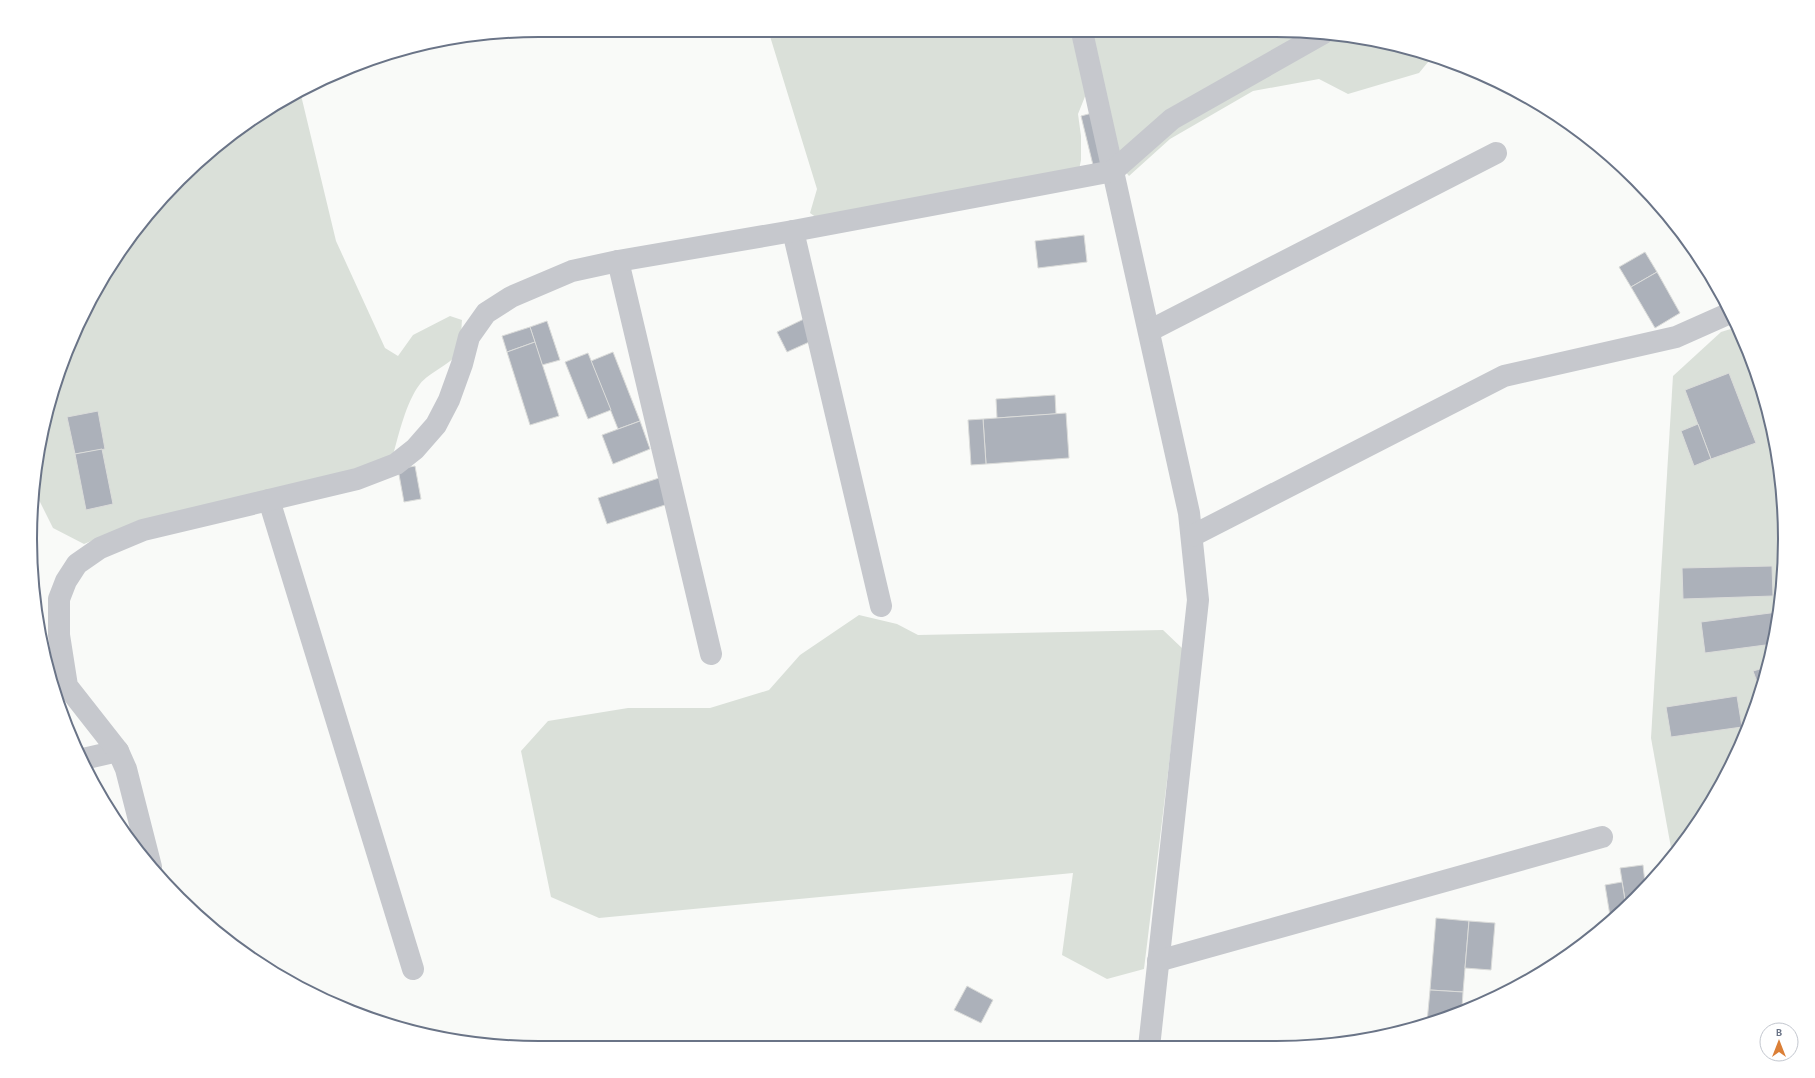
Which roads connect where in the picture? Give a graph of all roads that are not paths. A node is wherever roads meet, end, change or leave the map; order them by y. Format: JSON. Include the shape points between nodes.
{"nodes":[{"id":1,"x":1083,"y":37,"type":"edge"},
{"id":2,"x":1314,"y":38,"type":"edge"},
{"id":3,"x":1496,"y":153,"type":"dead end"},
{"id":4,"x":1113,"y":171,"type":"junction"},
{"id":5,"x":793,"y":232,"type":"junction"},
{"id":6,"x":618,"y":262,"type":"junction"},
{"id":7,"x":1725,"y":315,"type":"edge"},
{"id":8,"x":1149,"y":331,"type":"junction"},
{"id":9,"x":269,"y":500,"type":"junction"},
{"id":10,"x":1192,"y":536,"type":"junction"},
{"id":11,"x":881,"y":606,"type":"dead end"},
{"id":12,"x":711,"y":654,"type":"dead end"},
{"id":13,"x":118,"y":751,"type":"junction"},
{"id":14,"x":88,"y":758,"type":"edge"},
{"id":15,"x":1602,"y":837,"type":"dead end"},
{"id":16,"x":147,"y":852,"type":"edge"},
{"id":17,"x":1158,"y":962,"type":"junction"},
{"id":18,"x":413,"y":969,"type":"dead end"},
{"id":19,"x":1150,"y":1041,"type":"edge"}],
"edges":[{"from":1,"to":4,"type":"street"},
{"from":2,"to":4,"type":"street","via":[[1172,119]]},
{"from":3,"to":8,"type":"street"},
{"from":4,"to":5,"type":"street"},
{"from":4,"to":8,"type":"street"},
{"from":5,"to":6,"type":"street"},
{"from":5,"to":11,"type":"street"},
{"from":6,"to":9,"type":"street","via":[[572,272],[511,297],[486,313],[469,337],[449,400],[436,425],[415,449],[396,464],[357,479]]},
{"from":6,"to":12,"type":"street"},
{"from":7,"to":10,"type":"street","via":[[1676,337],[1504,376]]},
{"from":8,"to":10,"type":"street"},
{"from":9,"to":13,"type":"street","via":[[143,530],[100,548],[77,564],[66,581],[59,599],[59,635],[66,686]]},
{"from":9,"to":18,"type":"street"},
{"from":10,"to":17,"type":"street","via":[[1198,600]]},
{"from":13,"to":14,"type":"street"},
{"from":13,"to":16,"type":"street","via":[[126,770]]},
{"from":15,"to":17,"type":"street"},
{"from":17,"to":19,"type":"street"}]}
